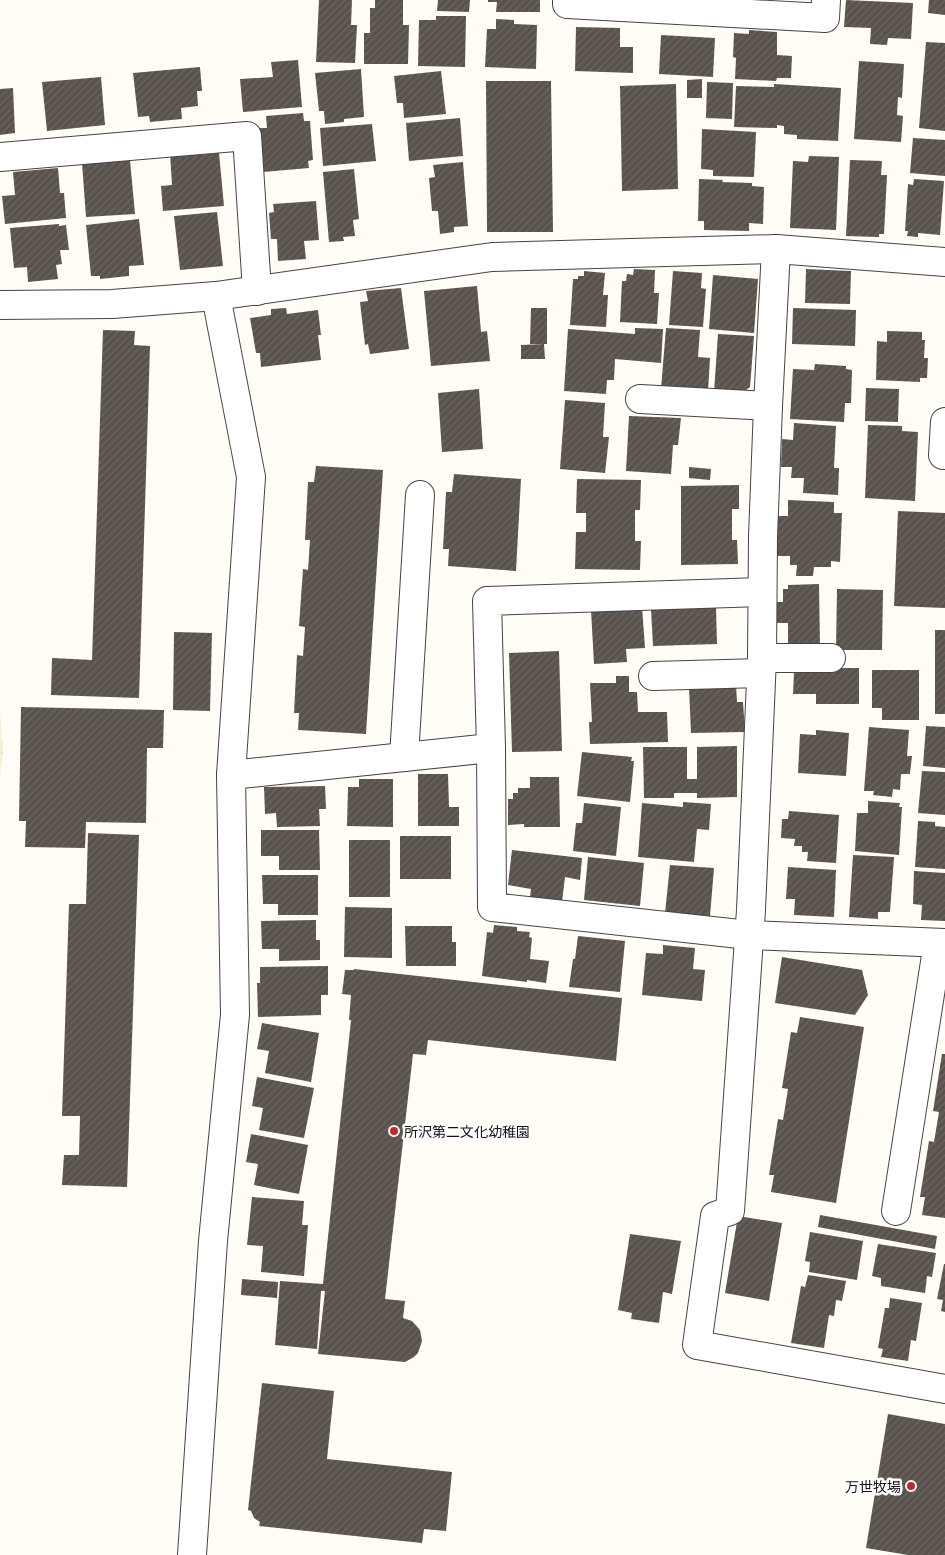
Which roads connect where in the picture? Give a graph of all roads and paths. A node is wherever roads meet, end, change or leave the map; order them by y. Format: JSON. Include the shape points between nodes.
{"nodes":[{"id":1,"x":567,"y":0,"type":"edge"},
{"id":2,"x":826,"y":0,"type":"edge"},
{"id":3,"x":0,"y":158,"type":"edge"},
{"id":4,"x":776,"y":249,"type":"junction"},
{"id":5,"x":945,"y":262,"type":"edge"},
{"id":6,"x":257,"y":291,"type":"junction"},
{"id":7,"x":216,"y":296,"type":"junction"},
{"id":8,"x":0,"y":305,"type":"edge"},
{"id":9,"x":640,"y":399,"type":"dead end"},
{"id":10,"x":768,"y":406,"type":"junction"},
{"id":11,"x":945,"y":422,"type":"edge"},
{"id":12,"x":944,"y":455,"type":"dead end"},
{"id":13,"x":420,"y":495,"type":"dead end"},
{"id":14,"x":762,"y":592,"type":"junction"},
{"id":15,"x":831,"y":658,"type":"dead end"},
{"id":16,"x":761,"y":665,"type":"junction"},
{"id":17,"x":653,"y":676,"type":"dead end"},
{"id":18,"x":491,"y":748,"type":"junction"},
{"id":19,"x":404,"y":757,"type":"junction"},
{"id":20,"x":231,"y":775,"type":"junction"},
{"id":21,"x":750,"y":935,"type":"junction"},
{"id":22,"x":942,"y":943,"type":"edge"},
{"id":23,"x":896,"y":1211,"type":"dead end"},
{"id":24,"x":945,"y":1389,"type":"edge"},
{"id":25,"x":192,"y":1555,"type":"edge"}],
"edges":[{"from":1,"to":2,"type":"street","via":[[567,4],[825,18]]},
{"from":3,"to":6,"type":"street","via":[[248,136]]},
{"from":4,"to":5,"type":"street"},
{"from":4,"to":6,"type":"street","via":[[492,258]]},
{"from":4,"to":10,"type":"street"},
{"from":6,"to":7,"type":"street"},
{"from":7,"to":8,"type":"street","via":[[112,304]]},
{"from":7,"to":20,"type":"street","via":[[251,477]]},
{"from":9,"to":10,"type":"street"},
{"from":10,"to":14,"type":"street"},
{"from":11,"to":12,"type":"street"},
{"from":13,"to":19,"type":"street"},
{"from":14,"to":16,"type":"street"},
{"from":14,"to":18,"type":"street","via":[[486,601]]},
{"from":15,"to":16,"type":"street"},
{"from":16,"to":17,"type":"street"},
{"from":16,"to":21,"type":"street"},
{"from":18,"to":19,"type":"street"},
{"from":18,"to":21,"type":"street","via":[[492,908]]},
{"from":19,"to":20,"type":"street"},
{"from":20,"to":25,"type":"street","via":[[235,1015],[213,1241]]},
{"from":21,"to":22,"type":"street"},
{"from":21,"to":24,"type":"street","via":[[730,1211],[715,1216],[697,1345]]},
{"from":22,"to":23,"type":"street"}]}
